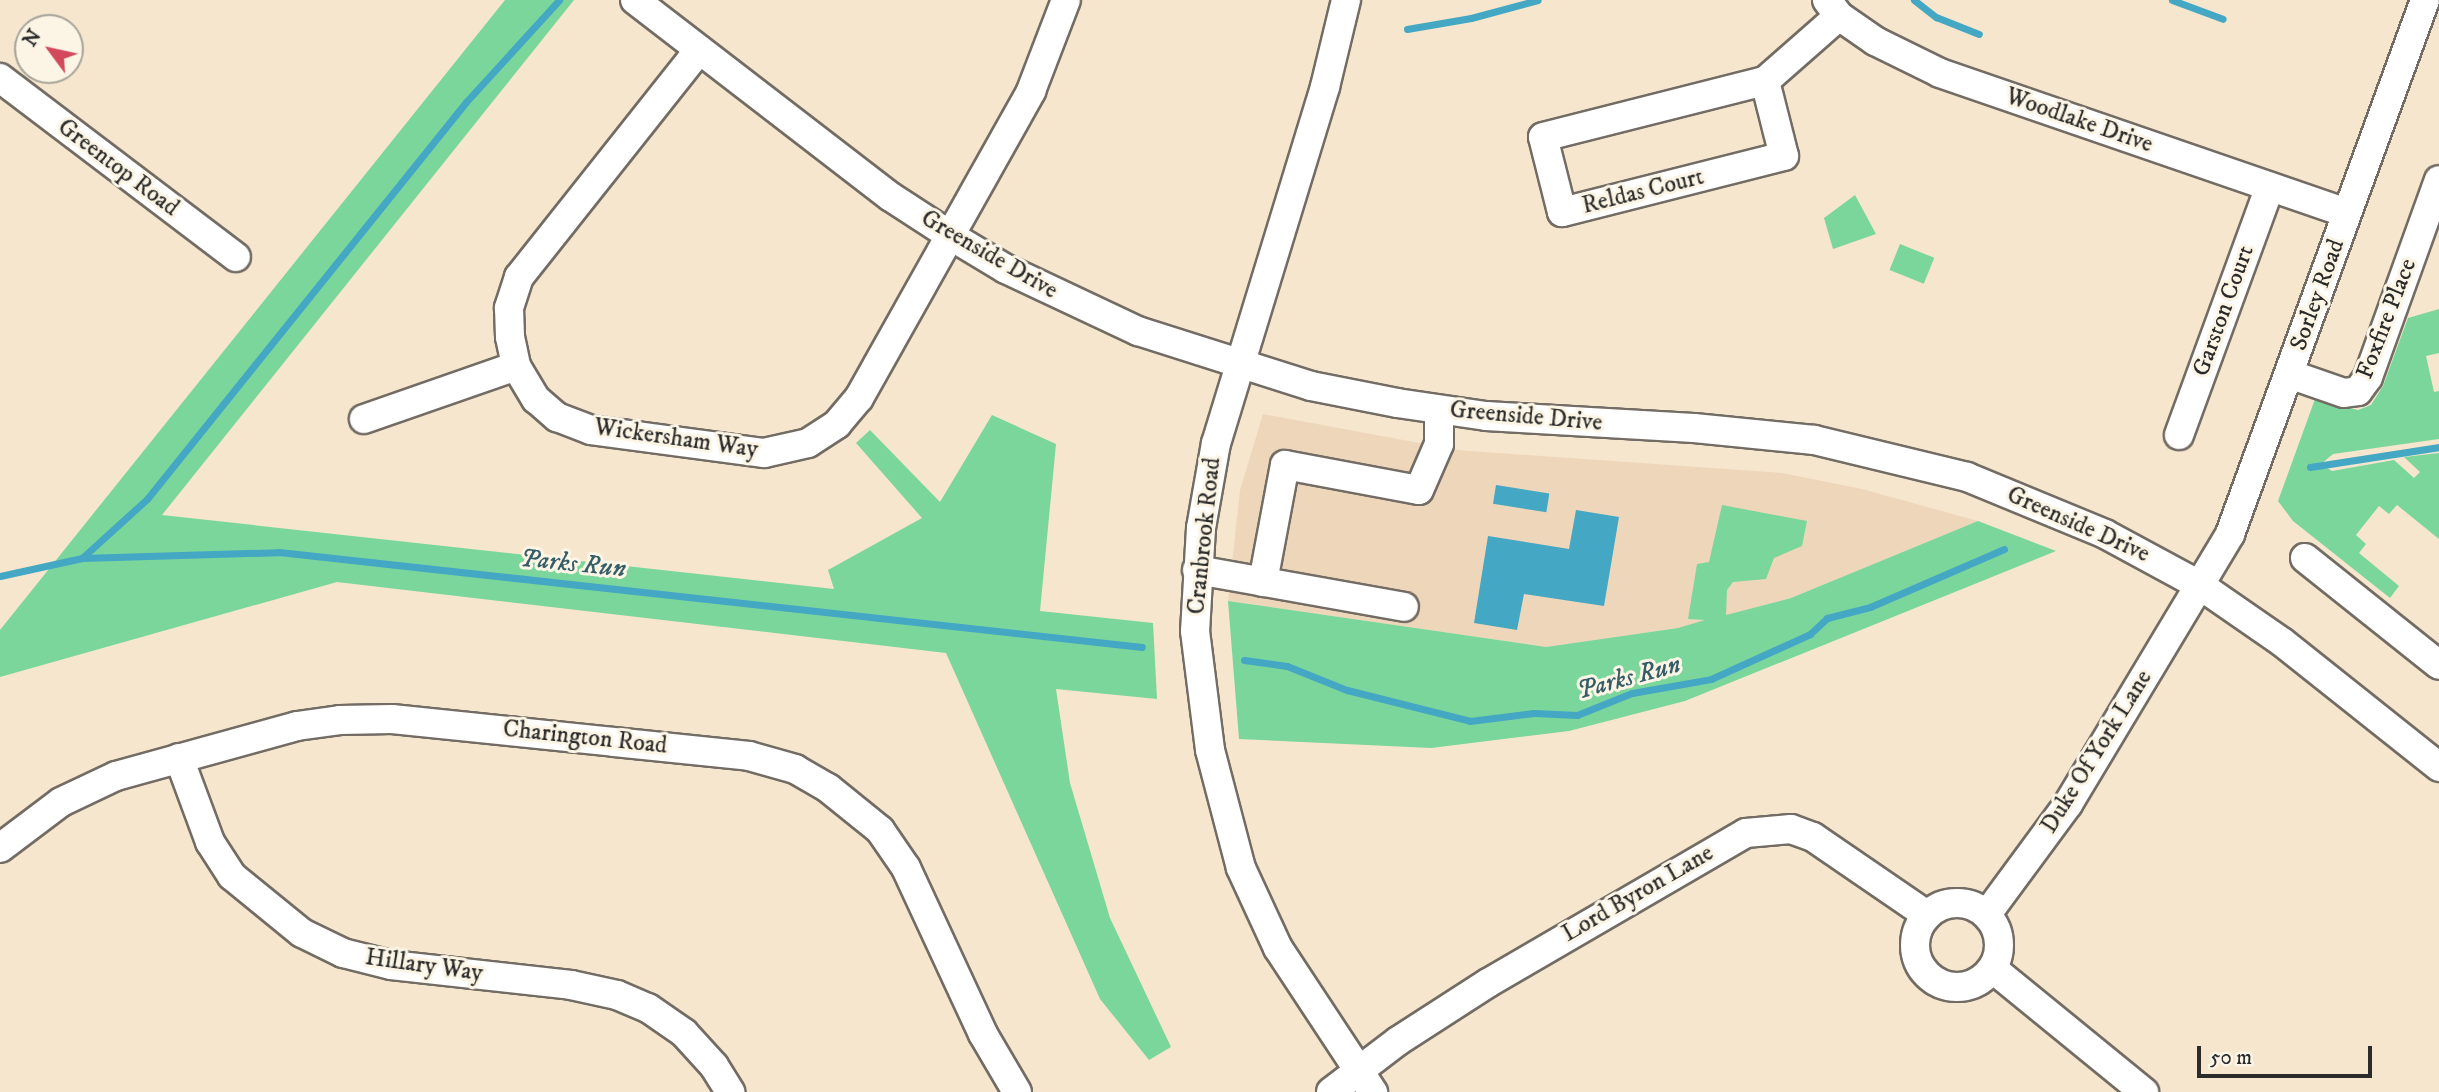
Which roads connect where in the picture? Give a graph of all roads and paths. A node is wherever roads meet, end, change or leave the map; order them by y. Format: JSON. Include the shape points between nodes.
{"nodes":[{"id":1,"x":635,"y":0,"type":"edge"},
{"id":2,"x":1066,"y":0,"type":"edge"},
{"id":3,"x":1346,"y":0,"type":"edge"},
{"id":4,"x":2425,"y":0,"type":"edge"},
{"id":5,"x":1833,"y":8,"type":"edge"},
{"id":6,"x":699,"y":50,"type":"junction"},
{"id":7,"x":0,"y":78,"type":"edge"},
{"id":8,"x":1765,"y":81,"type":"junction"},
{"id":9,"x":2270,"y":187,"type":"junction"},
{"id":10,"x":2438,"y":187,"type":"edge"},
{"id":11,"x":2347,"y":213,"type":"junction"},
{"id":12,"x":951,"y":236,"type":"junction"},
{"id":13,"x":236,"y":257,"type":"dead end"},
{"id":14,"x":1238,"y":365,"type":"junction"},
{"id":15,"x":516,"y":366,"type":"junction"},
{"id":16,"x":2289,"y":374,"type":"junction"},
{"id":17,"x":1439,"y":410,"type":"junction"},
{"id":18,"x":364,"y":419,"type":"dead end"},
{"id":19,"x":2179,"y":435,"type":"dead end"},
{"id":20,"x":2305,"y":558,"type":"dead end"},
{"id":21,"x":1197,"y":570,"type":"junction"},
{"id":22,"x":1263,"y":582,"type":"junction"},
{"id":23,"x":2201,"y":586,"type":"junction"},
{"id":24,"x":1404,"y":607,"type":"dead end"},
{"id":25,"x":2439,"y":665,"type":"edge"},
{"id":26,"x":179,"y":758,"type":"junction"},
{"id":27,"x":2439,"y":767,"type":"edge"},
{"id":28,"x":0,"y":848,"type":"edge"},
{"id":29,"x":1987,"y":914,"type":"junction"},
{"id":30,"x":1927,"y":915,"type":"junction"},
{"id":31,"x":1993,"y":969,"type":"junction"},
{"id":32,"x":1369,"y":1087,"type":"edge"},
{"id":33,"x":730,"y":1092,"type":"edge"},
{"id":34,"x":1017,"y":1092,"type":"edge"},
{"id":35,"x":1331,"y":1092,"type":"edge"},
{"id":36,"x":2144,"y":1092,"type":"edge"}],
"edges":[{"from":1,"to":6,"type":"street","name":"Greenside Drive"},
{"from":2,"to":12,"type":"street","name":"Wickersham Way","via":[[1031,91]]},
{"from":3,"to":14,"type":"street","name":"Cranbrook Road","via":[[1325,87]]},
{"from":4,"to":11,"type":"street","name":"Sorley Road"},
{"from":5,"to":8,"type":"street","name":"Reldas Court"},
{"from":5,"to":9,"type":"street","name":"Woodlake Drive","via":[[1875,41],[1940,73]]},
{"from":6,"to":12,"type":"street","name":"Greenside Drive","via":[[891,197]]},
{"from":6,"to":15,"type":"street","name":"Wickersham Way","via":[[519,277],[509,307]]},
{"from":7,"to":13,"type":"street","name":"Greentop Road"},
{"from":8,"to":8,"type":"street","name":"Reldas Court","via":[[1784,156],[1562,212],[1543,137]]},
{"from":9,"to":11,"type":"street","name":"Woodlake Drive"},
{"from":9,"to":19,"type":"street","name":"Garston Court"},
{"from":10,"to":16,"type":"street","name":"Foxfire Place","via":[[2368,377],[2358,391],[2344,393]]},
{"from":11,"to":16,"type":"street","name":"Sorley Road"},
{"from":12,"to":14,"type":"street","name":"Greenside Drive","via":[[1074,303],[1138,331]]},
{"from":12,"to":15,"type":"street","name":"Wickersham Way","via":[[859,398],[837,424],[808,443],[764,453],[590,430],[546,408]]},
{"from":14,"to":17,"type":"street","name":"Greenside Drive","via":[[1337,391]]},
{"from":14,"to":21,"type":"street","name":"Cranbrook Road","via":[[1208,481]]},
{"from":15,"to":18,"type":"street"},
{"from":16,"to":23,"type":"street","name":"Sorley Road","via":[[2230,534]]},
{"from":17,"to":22,"type":"street","via":[[1439,444],[1419,489],[1285,465]]},
{"from":17,"to":23,"type":"street","name":"Greenside Drive","via":[[1761,434],[1868,451],[2021,497],[2135,549]]},
{"from":20,"to":25,"type":"street"},
{"from":21,"to":22,"type":"street"},
{"from":21,"to":32,"type":"street","name":"Cranbrook Road","via":[[1195,631],[1201,702],[1228,830],[1278,948]]},
{"from":22,"to":24,"type":"street"},
{"from":23,"to":27,"type":"street","name":"Greenside Drive","via":[[2282,642]]},
{"from":23,"to":29,"type":"street","name":"Duke Of York Lane","via":[[2068,804]]},
{"from":26,"to":28,"type":"street","name":"Charington Road","via":[[116,776],[61,802]]},
{"from":26,"to":33,"type":"street","name":"Hillary Way","via":[[210,842],[232,876],[302,933],[342,953],[391,965],[571,985],[617,995],[648,1008],[684,1033]]},
{"from":26,"to":34,"type":"street","name":"Charington Road","via":[[297,726],[392,719],[749,756],[795,769],[857,807],[880,830],[906,868],[983,1034]]},
{"from":29,"to":30,"type":"street","via":[[1973,905],[1952,902]]},
{"from":29,"to":31,"type":"street","via":[[2000,940]]},
{"from":30,"to":31,"type":"street","via":[[1914,947],[1920,967],[1933,980],[1962,988],[1979,982]]},
{"from":30,"to":32,"type":"street","name":"Lord Byron Lane","via":[[1813,837],[1791,829],[1746,833],[1500,976]]},
{"from":31,"to":36,"type":"street"},
{"from":32,"to":35,"type":"street","name":"Lord Byron Lane"}]}
